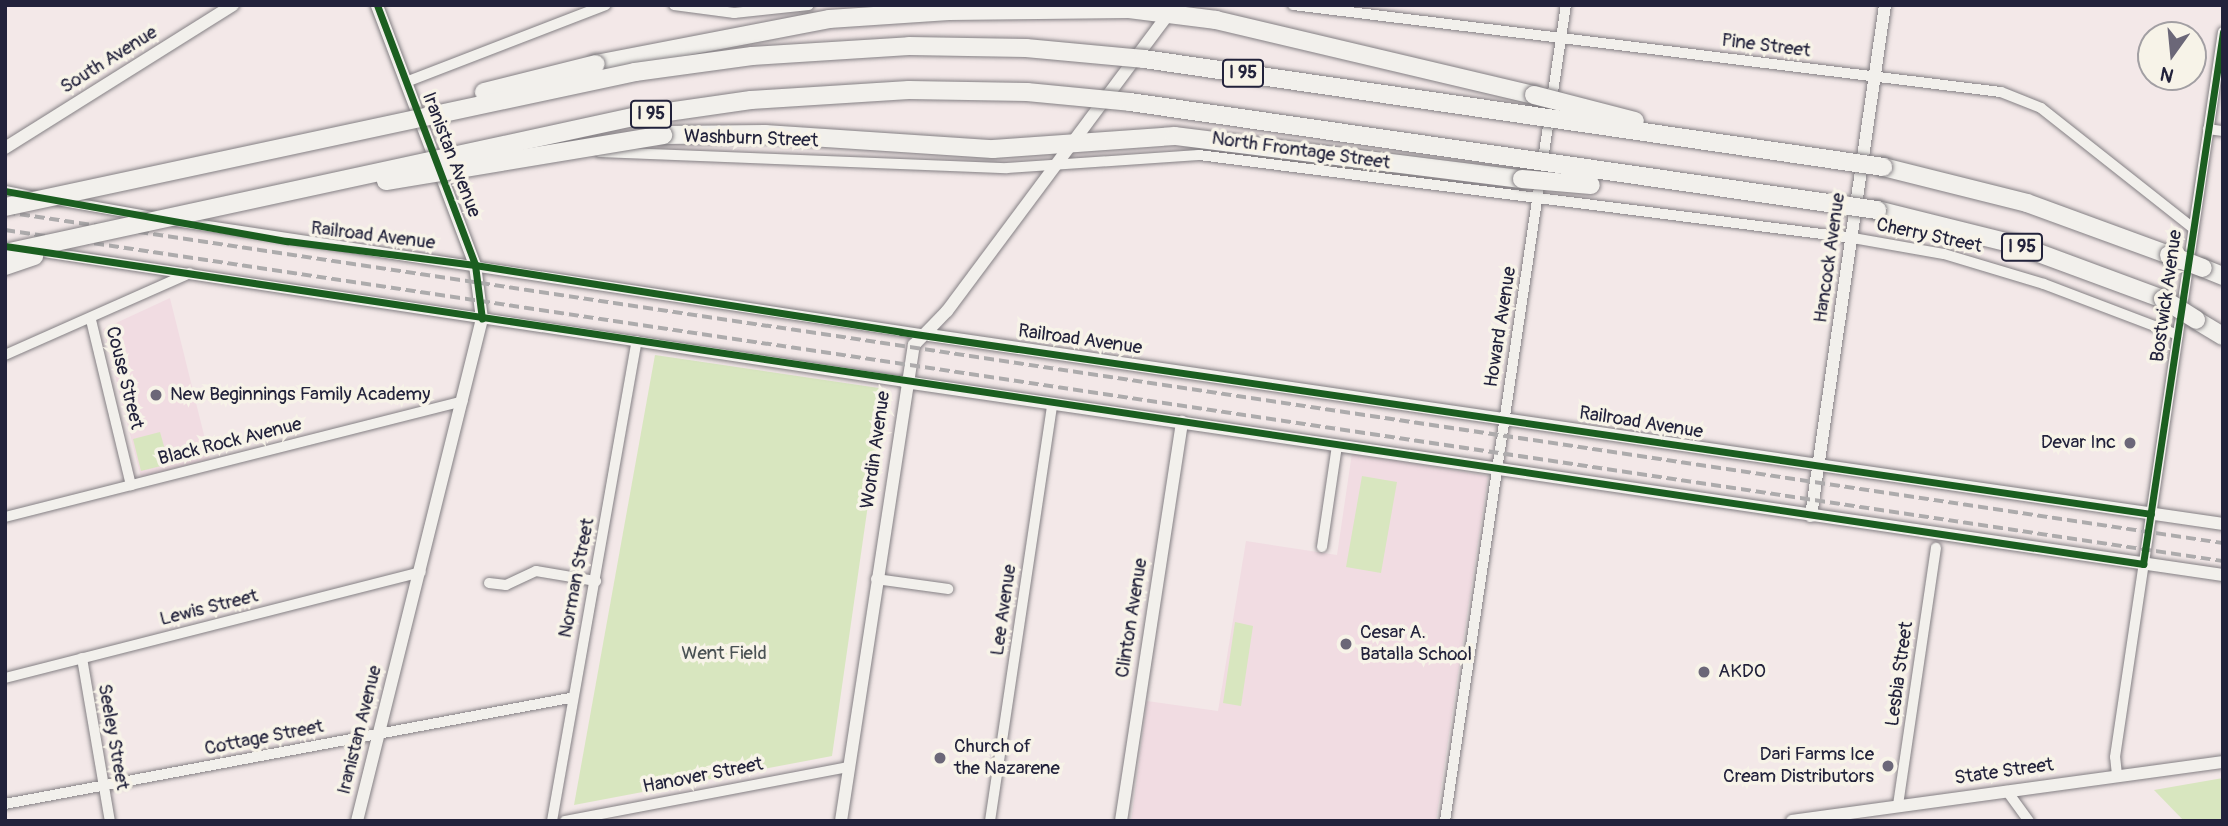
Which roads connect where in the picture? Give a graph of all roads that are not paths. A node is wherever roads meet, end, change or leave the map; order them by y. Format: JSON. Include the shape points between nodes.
{"nodes":[{"id":1,"x":233,"y":5,"type":"edge"},
{"id":2,"x":377,"y":5,"type":"edge"},
{"id":3,"x":606,"y":5,"type":"edge"},
{"id":4,"x":674,"y":5,"type":"edge"},
{"id":5,"x":808,"y":5,"type":"edge"},
{"id":6,"x":1293,"y":5,"type":"edge"},
{"id":7,"x":1566,"y":5,"type":"edge"},
{"id":8,"x":1885,"y":5,"type":"edge"},
{"id":9,"x":700,"y":7,"type":"edge"},
{"id":10,"x":1173,"y":9,"type":"edge"},
{"id":11,"x":2223,"y":32,"type":"edge"},
{"id":12,"x":1561,"y":38,"type":"junction"},
{"id":13,"x":1874,"y":77,"type":"junction"},
{"id":14,"x":406,"y":82,"type":"junction"},
{"id":15,"x":2208,"y":129,"type":"junction"},
{"id":16,"x":2223,"y":131,"type":"edge"},
{"id":17,"x":1702,"y":139,"type":"junction"},
{"id":18,"x":292,"y":145,"type":"junction"},
{"id":19,"x":1072,"y":145,"type":"junction"},
{"id":20,"x":5,"y":148,"type":"edge"},
{"id":21,"x":1059,"y":162,"type":"junction"},
{"id":22,"x":1611,"y":170,"type":"junction"},
{"id":23,"x":443,"y":176,"type":"junction"},
{"id":24,"x":5,"y":191,"type":"edge"},
{"id":25,"x":1538,"y":199,"type":"junction"},
{"id":26,"x":230,"y":203,"type":"junction"},
{"id":27,"x":5,"y":207,"type":"edge"},
{"id":28,"x":2193,"y":228,"type":"junction"},
{"id":29,"x":110,"y":231,"type":"junction"},
{"id":30,"x":1853,"y":238,"type":"junction"},
{"id":31,"x":5,"y":246,"type":"edge"},
{"id":32,"x":5,"y":253,"type":"edge"},
{"id":33,"x":475,"y":265,"type":"junction"},
{"id":34,"x":5,"y":266,"type":"edge"},
{"id":35,"x":191,"y":272,"type":"junction"},
{"id":36,"x":2223,"y":275,"type":"edge"},
{"id":37,"x":2197,"y":316,"type":"junction"},
{"id":38,"x":482,"y":319,"type":"junction"},
{"id":39,"x":91,"y":320,"type":"junction"},
{"id":40,"x":2223,"y":323,"type":"edge"},
{"id":41,"x":929,"y":335,"type":"junction"},
{"id":42,"x":2178,"y":335,"type":"junction"},
{"id":43,"x":2223,"y":335,"type":"edge"},
{"id":44,"x":637,"y":341,"type":"junction"},
{"id":45,"x":5,"y":355,"type":"edge"},
{"id":46,"x":905,"y":382,"type":"junction"},
{"id":47,"x":463,"y":401,"type":"junction"},
{"id":48,"x":1052,"y":404,"type":"junction"},
{"id":49,"x":1505,"y":418,"type":"junction"},
{"id":50,"x":1182,"y":422,"type":"junction"},
{"id":51,"x":1337,"y":445,"type":"junction"},
{"id":52,"x":1819,"y":466,"type":"junction"},
{"id":53,"x":1497,"y":469,"type":"junction"},
{"id":54,"x":131,"y":485,"type":"junction"},
{"id":55,"x":2151,"y":514,"type":"junction"},
{"id":56,"x":1811,"y":516,"type":"junction"},
{"id":57,"x":5,"y":517,"type":"edge"},
{"id":58,"x":2223,"y":524,"type":"edge"},
{"id":59,"x":1322,"y":547,"type":"dead end"},
{"id":60,"x":1936,"y":548,"type":"dead end"},
{"id":61,"x":2143,"y":564,"type":"junction"},
{"id":62,"x":421,"y":572,"type":"junction"},
{"id":63,"x":2223,"y":575,"type":"edge"},
{"id":64,"x":876,"y":579,"type":"junction"},
{"id":65,"x":596,"y":581,"type":"junction"},
{"id":66,"x":489,"y":583,"type":"dead end"},
{"id":67,"x":948,"y":589,"type":"dead end"},
{"id":68,"x":82,"y":658,"type":"junction"},
{"id":69,"x":5,"y":678,"type":"edge"},
{"id":70,"x":570,"y":698,"type":"junction"},
{"id":71,"x":379,"y":734,"type":"junction"},
{"id":72,"x":2223,"y":762,"type":"edge"},
{"id":73,"x":848,"y":767,"type":"junction"},
{"id":74,"x":2117,"y":775,"type":"junction"},
{"id":75,"x":104,"y":786,"type":"junction"},
{"id":76,"x":2007,"y":791,"type":"junction"},
{"id":77,"x":5,"y":804,"type":"edge"},
{"id":78,"x":1898,"y":805,"type":"junction"},
{"id":79,"x":110,"y":821,"type":"edge"},
{"id":80,"x":357,"y":821,"type":"edge"},
{"id":81,"x":552,"y":821,"type":"edge"},
{"id":82,"x":565,"y":821,"type":"edge"},
{"id":83,"x":841,"y":821,"type":"edge"},
{"id":84,"x":990,"y":821,"type":"edge"},
{"id":85,"x":1121,"y":821,"type":"edge"},
{"id":86,"x":1445,"y":821,"type":"edge"},
{"id":87,"x":1792,"y":821,"type":"edge"},
{"id":88,"x":2029,"y":821,"type":"edge"}],
"edges":[{"from":1,"to":20,"type":"street","name":"South Avenue"},
{"from":2,"to":14,"type":"street","name":"Iranistan Avenue"},
{"from":3,"to":14,"type":"street"},
{"from":4,"to":9,"type":"street"},
{"from":5,"to":9,"type":"street","via":[[734,13]]},
{"from":6,"to":12,"type":"street","name":"Pine Street"},
{"from":7,"to":12,"type":"street","name":"Howard Avenue"},
{"from":8,"to":13,"type":"street","name":"Hancock Avenue"},
{"from":10,"to":17,"type":"highway","bridge":true},
{"from":10,"to":18,"type":"highway","bridge":true,"via":[[870,15],[750,32],[596,64]]},
{"from":10,"to":19,"type":"street","name":"Wordin Avenue"},
{"from":11,"to":15,"type":"street","name":"Bostwick Avenue"},
{"from":12,"to":13,"type":"street","name":"Pine Street"},
{"from":12,"to":25,"type":"street","name":"Howard Avenue"},
{"from":13,"to":28,"type":"street","name":"Pine Street","via":[[2001,92],[2041,108]]},
{"from":13,"to":30,"type":"street","name":"Hancock Avenue"},
{"from":14,"to":23,"type":"street","name":"Iranistan Avenue"},
{"from":15,"to":16,"type":"street"},
{"from":15,"to":28,"type":"street","name":"Bostwick Avenue"},
{"from":17,"to":18,"type":"highway","number":"I 95","bridge":true,"via":[[1110,55],[935,46],[792,52],[674,65]]},
{"from":17,"to":36,"type":"highway","number":"I 95","bridge":true,"via":[[1883,167],[2027,203]]},
{"from":18,"to":27,"type":"highway","number":"I 95","bridge":true},
{"from":19,"to":21,"type":"street","name":"Wordin Avenue"},
{"from":19,"to":22,"type":"highway","bridge":true,"via":[[1191,137],[1591,185]]},
{"from":19,"to":26,"type":"highway","bridge":true,"via":[[979,149],[765,134],[663,135]]},
{"from":21,"to":23,"type":"street","name":"Washburn Street","via":[[1007,168],[578,152]]},
{"from":21,"to":25,"type":"street","name":"North Frontage Street","via":[[1199,155]]},
{"from":21,"to":41,"type":"street","name":"Wordin Avenue"},
{"from":22,"to":26,"type":"highway","number":"I 95","bridge":true,"via":[[1130,102],[1027,92],[895,90],[751,100],[646,115]]},
{"from":22,"to":37,"type":"highway","number":"I 95","bridge":true,"via":[[1877,210],[2017,245]]},
{"from":23,"to":33,"type":"street","name":"Iranistan Avenue"},
{"from":24,"to":33,"type":"street","name":"Railroad Avenue","via":[[288,241]]},
{"from":25,"to":30,"type":"street","name":"Cherry Street"},
{"from":25,"to":49,"type":"street","name":"Howard Avenue"},
{"from":26,"to":29,"type":"highway","number":"I 95","bridge":true},
{"from":28,"to":42,"type":"street","name":"Bostwick Avenue"},
{"from":29,"to":32,"type":"highway","number":"I 95","bridge":true},
{"from":29,"to":34,"type":"highway","bridge":true},
{"from":30,"to":42,"type":"street","name":"Cherry Street","via":[[1944,254],[2007,272]]},
{"from":30,"to":52,"type":"street","name":"Hancock Avenue"},
{"from":31,"to":35,"type":"street"},
{"from":33,"to":38,"type":"street","name":"Iranistan Avenue"},
{"from":33,"to":41,"type":"street","name":"Railroad Avenue"},
{"from":35,"to":38,"type":"street"},
{"from":35,"to":39,"type":"street"},
{"from":37,"to":40,"type":"highway"},
{"from":37,"to":43,"type":"highway"},
{"from":38,"to":44,"type":"street"},
{"from":38,"to":47,"type":"street","name":"Iranistan Avenue"},
{"from":39,"to":45,"type":"street"},
{"from":39,"to":54,"type":"street","name":"Couse Street"},
{"from":41,"to":46,"type":"street","name":"Wordin Avenue","via":[[914,345]]},
{"from":41,"to":49,"type":"street","name":"Railroad Avenue"},
{"from":42,"to":55,"type":"street","name":"Bostwick Avenue"},
{"from":44,"to":46,"type":"street"},
{"from":44,"to":65,"type":"street","name":"Norman Street"},
{"from":46,"to":48,"type":"street"},
{"from":46,"to":64,"type":"street","name":"Wordin Avenue"},
{"from":47,"to":54,"type":"street","name":"Black Rock Avenue"},
{"from":47,"to":62,"type":"street","name":"Iranistan Avenue"},
{"from":48,"to":50,"type":"street"},
{"from":48,"to":84,"type":"street","name":"Lee Avenue"},
{"from":49,"to":52,"type":"street","name":"Railroad Avenue"},
{"from":49,"to":53,"type":"street","name":"Howard Avenue"},
{"from":50,"to":51,"type":"street"},
{"from":50,"to":85,"type":"street","name":"Clinton Avenue"},
{"from":51,"to":53,"type":"street"},
{"from":51,"to":59,"type":"street"},
{"from":52,"to":55,"type":"street","name":"Railroad Avenue"},
{"from":52,"to":56,"type":"street","name":"Hancock Avenue"},
{"from":53,"to":56,"type":"street"},
{"from":53,"to":86,"type":"street","name":"Howard Avenue"},
{"from":54,"to":57,"type":"street","name":"Black Rock Avenue"},
{"from":55,"to":58,"type":"street","name":"Railroad Avenue"},
{"from":55,"to":61,"type":"street","name":"Bostwick Avenue"},
{"from":56,"to":61,"type":"street"},
{"from":60,"to":78,"type":"street","name":"Lesbia Street"},
{"from":61,"to":63,"type":"street"},
{"from":61,"to":74,"type":"street","name":"Bostwick Avenue","via":[[2115,757]]},
{"from":62,"to":68,"type":"street","name":"Lewis Street"},
{"from":62,"to":71,"type":"street","name":"Iranistan Avenue"},
{"from":64,"to":67,"type":"street"},
{"from":64,"to":73,"type":"street","name":"Wordin Avenue"},
{"from":65,"to":66,"type":"street","via":[[536,571],[506,584]]},
{"from":65,"to":70,"type":"street","name":"Norman Street"},
{"from":68,"to":69,"type":"street","name":"Lewis Street"},
{"from":68,"to":75,"type":"street","name":"Seeley Street"},
{"from":70,"to":71,"type":"street","name":"Cottage Street"},
{"from":70,"to":81,"type":"street","name":"Norman Street"},
{"from":71,"to":75,"type":"street","name":"Cottage Street"},
{"from":71,"to":80,"type":"street","name":"Iranistan Avenue"},
{"from":72,"to":74,"type":"street","name":"State Street"},
{"from":73,"to":82,"type":"street","name":"Hanover Street"},
{"from":73,"to":83,"type":"street","name":"Wordin Avenue"},
{"from":74,"to":76,"type":"street","name":"State Street"},
{"from":75,"to":77,"type":"street","name":"Cottage Street"},
{"from":75,"to":79,"type":"street","name":"Seeley Street"},
{"from":76,"to":78,"type":"street","name":"State Street"},
{"from":76,"to":88,"type":"street"},
{"from":78,"to":87,"type":"street","name":"State Street"}]}
